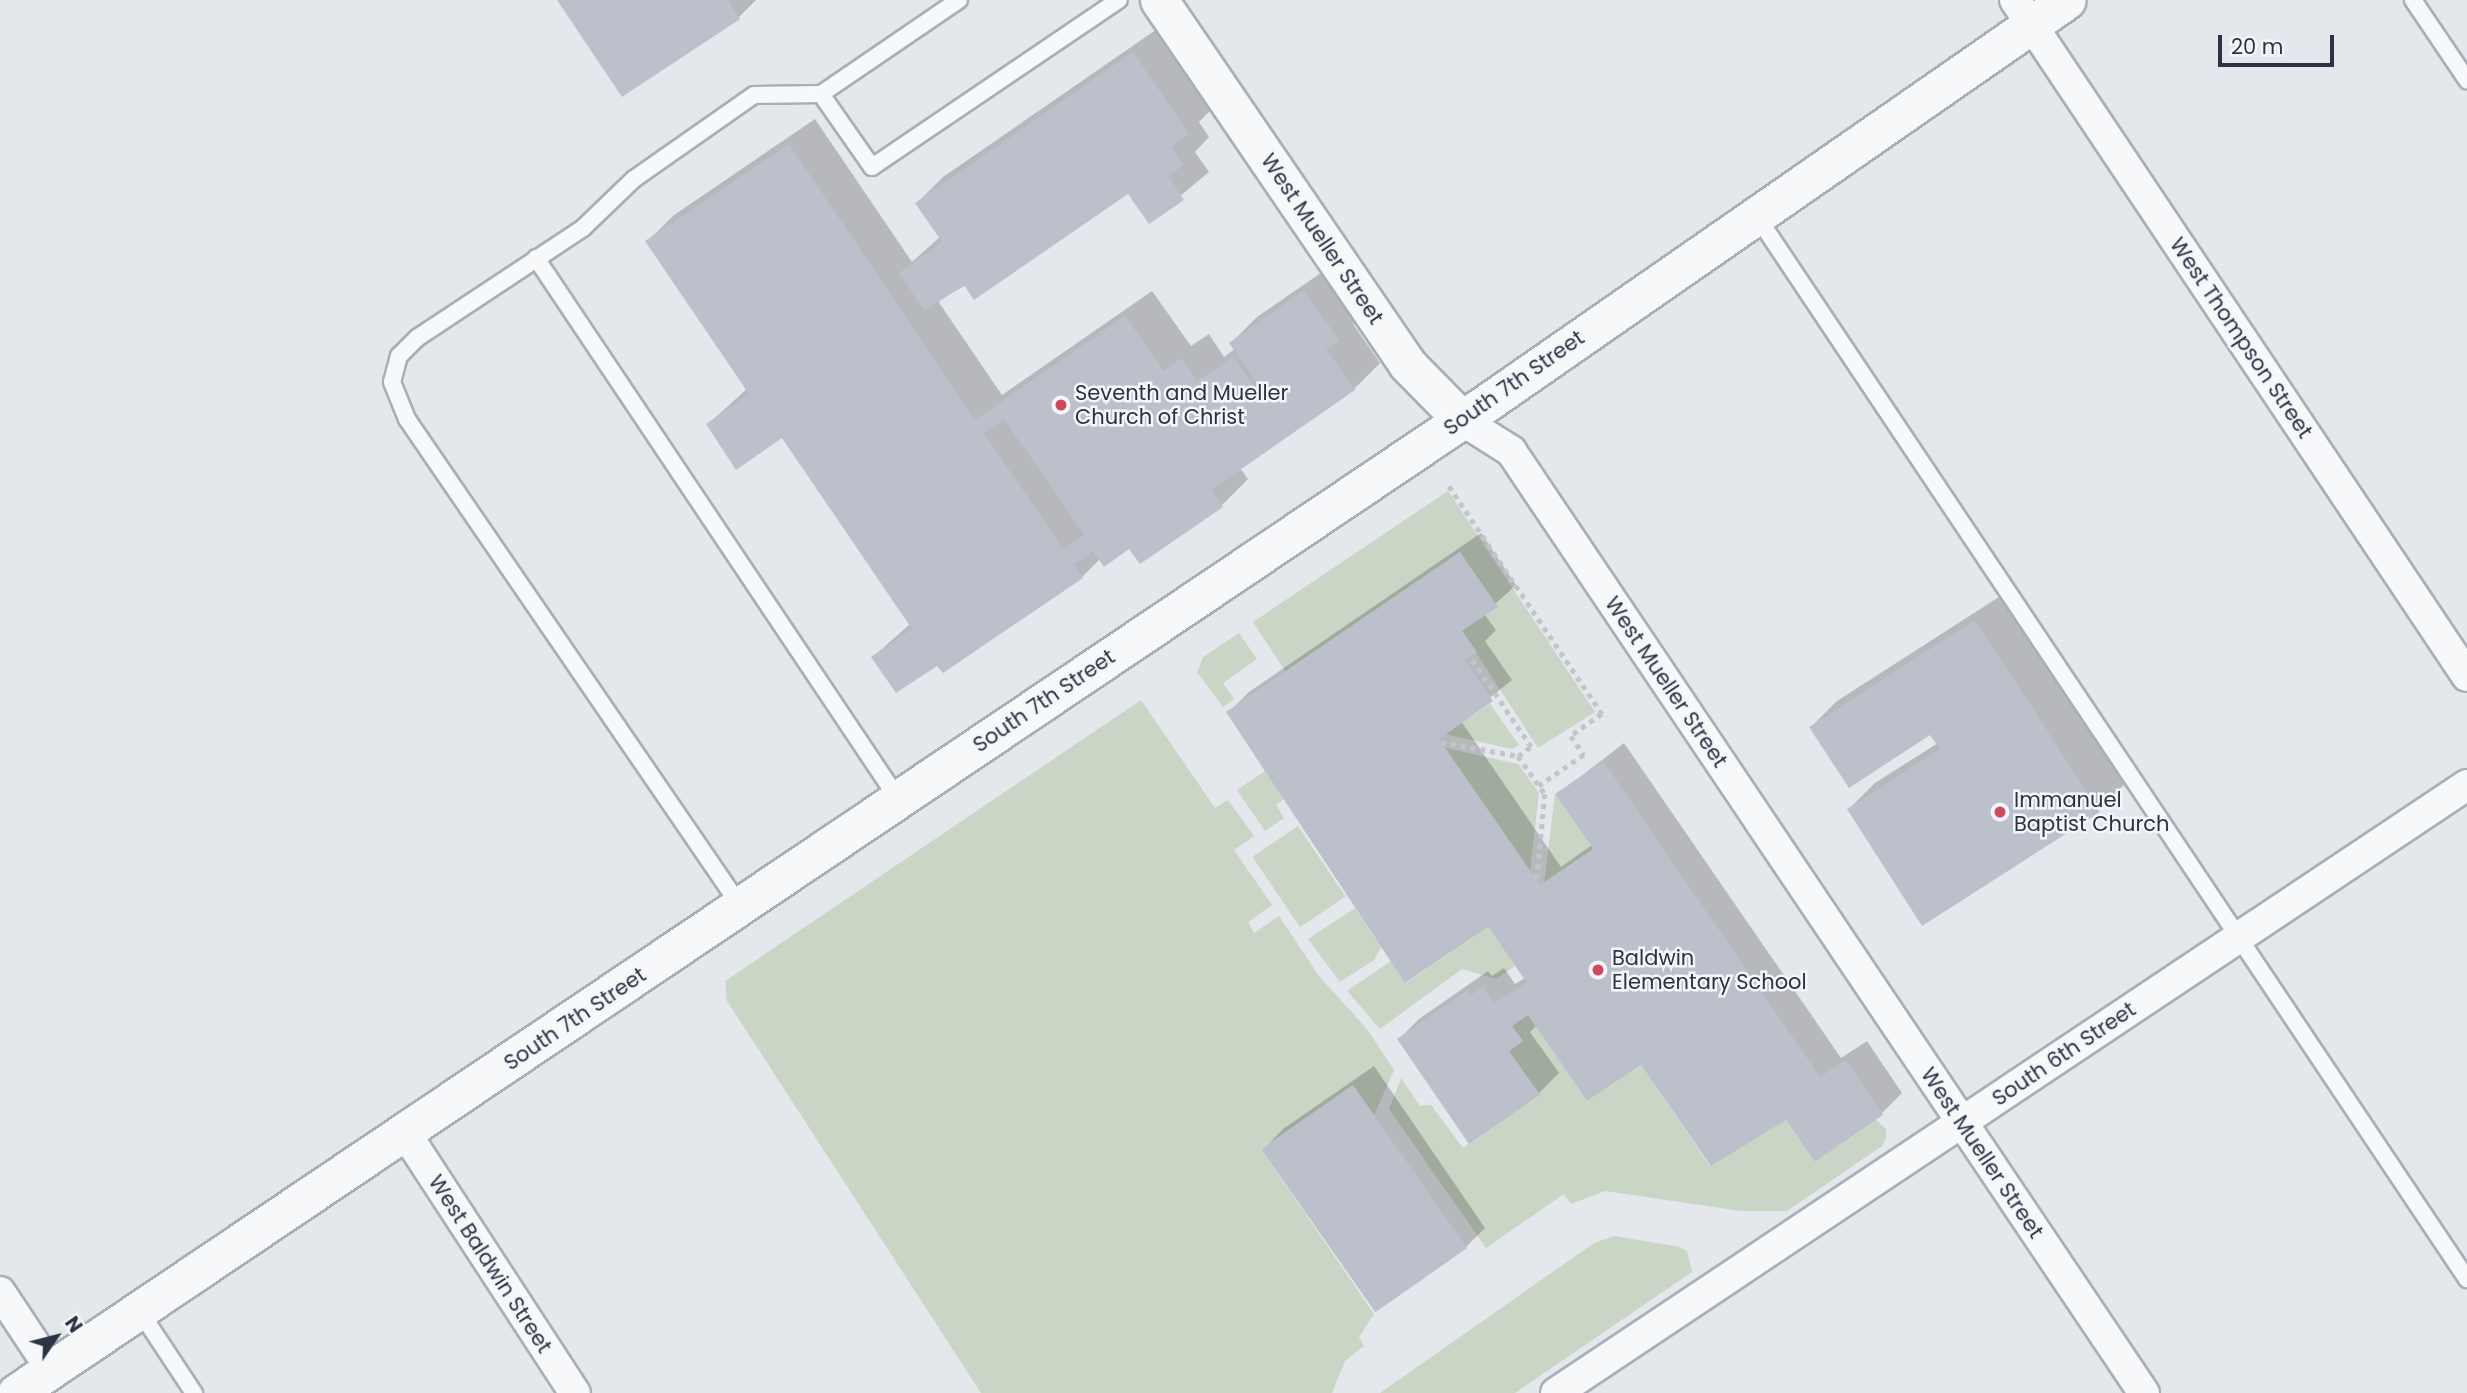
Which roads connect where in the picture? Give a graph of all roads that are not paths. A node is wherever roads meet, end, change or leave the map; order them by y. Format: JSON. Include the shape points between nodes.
{"nodes":[{"id":1,"x":959,"y":0,"type":"edge"},
{"id":2,"x":1119,"y":0,"type":"edge"},
{"id":3,"x":1159,"y":0,"type":"edge"},
{"id":4,"x":2067,"y":0,"type":"edge"},
{"id":5,"x":2413,"y":0,"type":"edge"},
{"id":6,"x":2023,"y":12,"type":"edge"},
{"id":7,"x":2467,"y":80,"type":"edge"},
{"id":8,"x":821,"y":93,"type":"junction"},
{"id":9,"x":1755,"y":213,"type":"junction"},
{"id":10,"x":536,"y":258,"type":"junction"},
{"id":11,"x":1462,"y":420,"type":"junction"},
{"id":12,"x":2467,"y":676,"type":"edge"},
{"id":13,"x":2467,"y":785,"type":"edge"},
{"id":14,"x":898,"y":799,"type":"junction"},
{"id":15,"x":741,"y":907,"type":"junction"},
{"id":16,"x":2238,"y":939,"type":"junction"},
{"id":17,"x":1962,"y":1122,"type":"junction"},
{"id":18,"x":406,"y":1134,"type":"junction"},
{"id":19,"x":2467,"y":1279,"type":"edge"},
{"id":20,"x":0,"y":1292,"type":"edge"},
{"id":21,"x":139,"y":1310,"type":"junction"},
{"id":22,"x":51,"y":1369,"type":"junction"},
{"id":23,"x":16,"y":1393,"type":"edge"},
{"id":24,"x":194,"y":1393,"type":"edge"},
{"id":25,"x":575,"y":1393,"type":"edge"},
{"id":26,"x":1556,"y":1393,"type":"edge"},
{"id":27,"x":2144,"y":1393,"type":"edge"}],
"edges":[{"from":1,"to":8,"type":"lane"},
{"from":2,"to":8,"type":"lane","via":[[872,167]]},
{"from":3,"to":11,"type":"street","name":"West Mueller Street","via":[[1407,364]]},
{"from":4,"to":6,"type":"street","name":"South 7th Street"},
{"from":5,"to":7,"type":"lane"},
{"from":6,"to":9,"type":"street","name":"South 7th Street"},
{"from":6,"to":12,"type":"street","name":"West Thompson Street"},
{"from":8,"to":10,"type":"lane","via":[[754,95],[634,179],[583,228]]},
{"from":9,"to":11,"type":"street","name":"South 7th Street"},
{"from":9,"to":16,"type":"lane"},
{"from":10,"to":14,"type":"lane"},
{"from":10,"to":15,"type":"lane","via":[[417,338],[399,356],[392,382],[407,419]]},
{"from":11,"to":14,"type":"street","name":"South 7th Street"},
{"from":11,"to":17,"type":"street","name":"West Mueller Street","via":[[1511,451]]},
{"from":13,"to":16,"type":"street","name":"South 6th Street"},
{"from":14,"to":15,"type":"street","name":"South 7th Street"},
{"from":15,"to":18,"type":"street","name":"South 7th Street"},
{"from":16,"to":17,"type":"street","name":"South 6th Street"},
{"from":16,"to":19,"type":"lane"},
{"from":17,"to":26,"type":"street","name":"South 6th Street"},
{"from":17,"to":27,"type":"street","name":"West Mueller Street"},
{"from":18,"to":21,"type":"street","name":"South 7th Street"},
{"from":18,"to":25,"type":"street","name":"West Baldwin Street"},
{"from":20,"to":22,"type":"street"},
{"from":21,"to":22,"type":"street","name":"South 7th Street"},
{"from":21,"to":24,"type":"lane"},
{"from":22,"to":23,"type":"street","name":"South 7th Street"}]}
